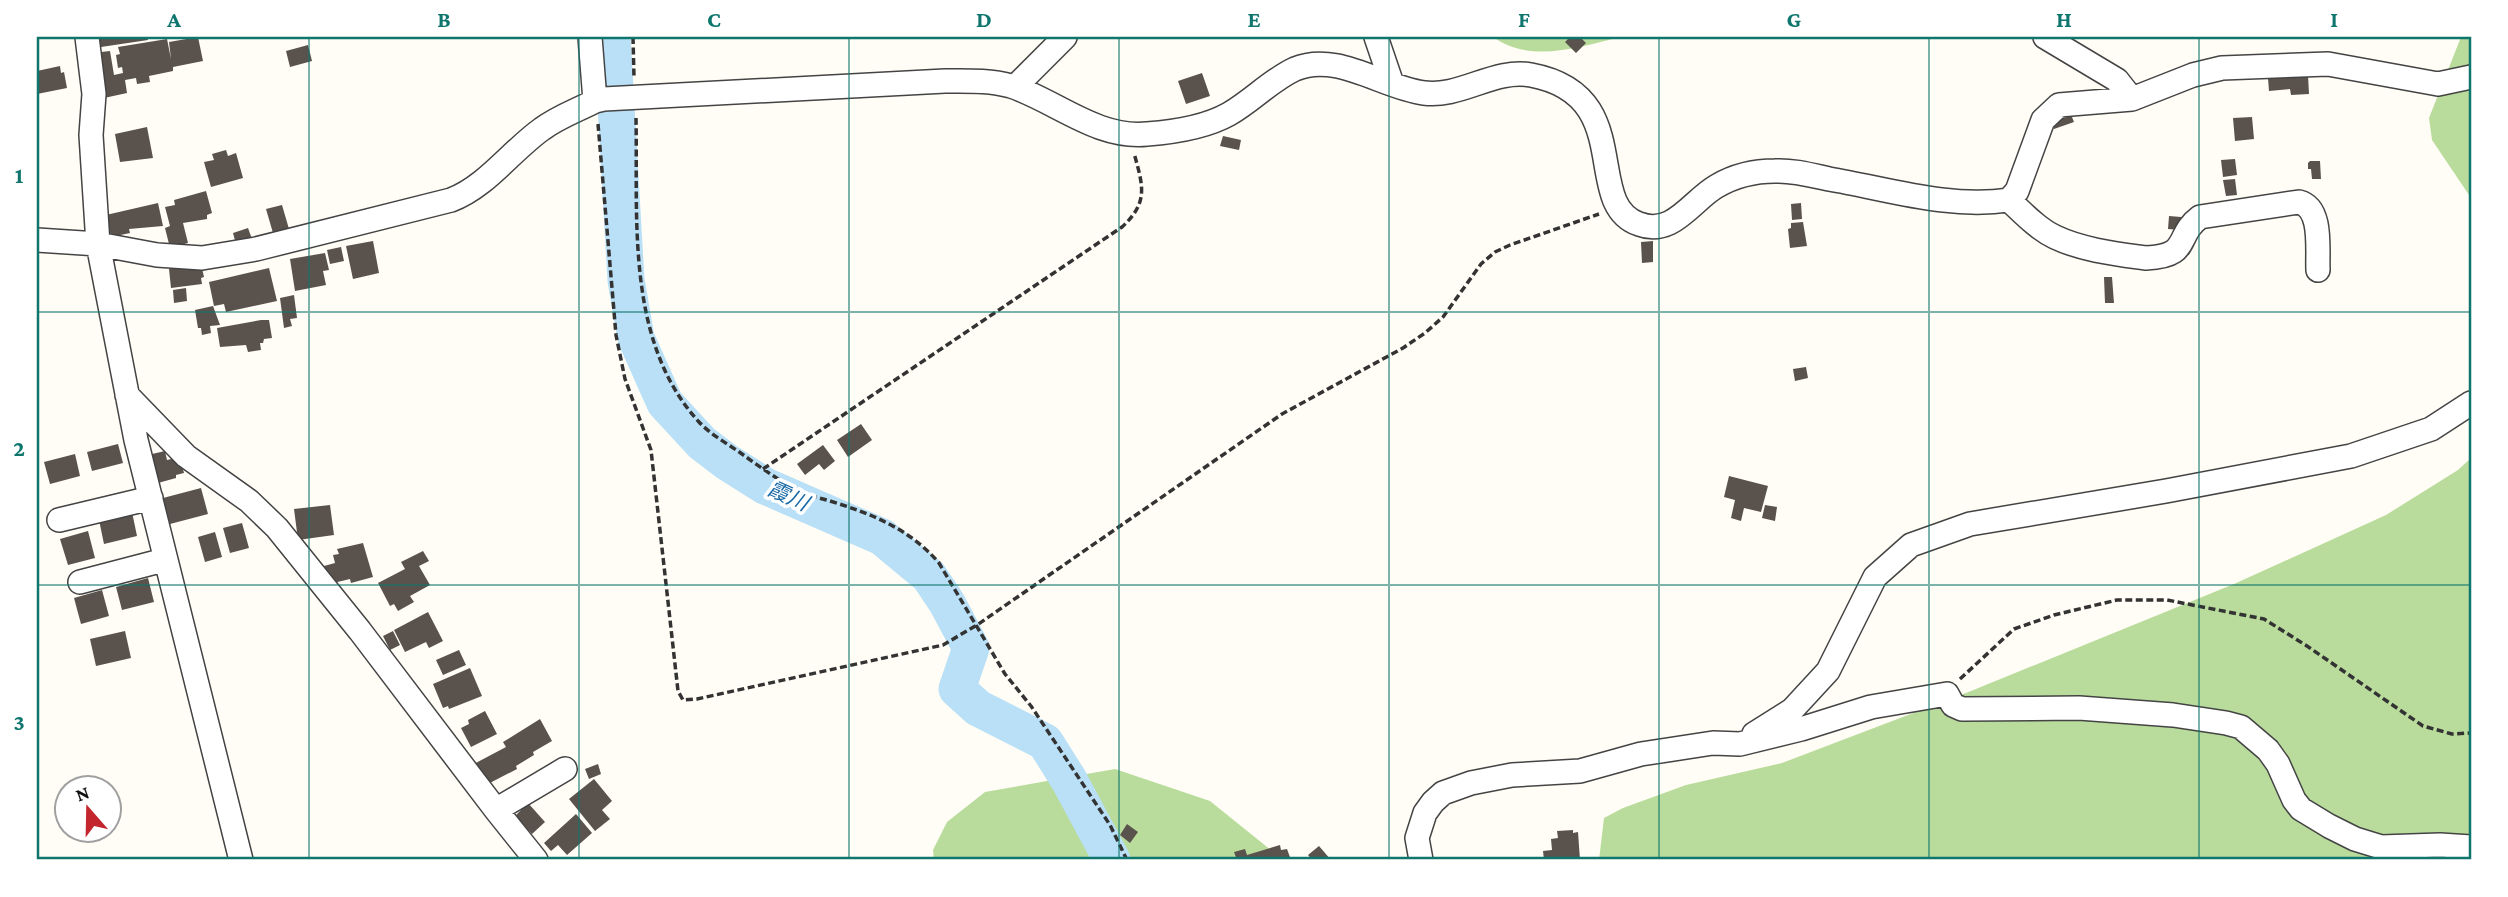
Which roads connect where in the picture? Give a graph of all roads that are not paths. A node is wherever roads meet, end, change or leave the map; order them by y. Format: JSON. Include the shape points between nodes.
{"nodes":[{"id":1,"x":87,"y":37,"type":"edge"},
{"id":2,"x":590,"y":37,"type":"edge"},
{"id":3,"x":1065,"y":37,"type":"edge"},
{"id":4,"x":1376,"y":37,"type":"edge"},
{"id":5,"x":2045,"y":37,"type":"edge"},
{"id":6,"x":2471,"y":78,"type":"edge"},
{"id":7,"x":1392,"y":84,"type":"junction"},
{"id":8,"x":1015,"y":87,"type":"junction"},
{"id":9,"x":2132,"y":99,"type":"junction"},
{"id":10,"x":600,"y":100,"type":"junction"},
{"id":11,"x":2009,"y":200,"type":"junction"},
{"id":12,"x":37,"y":240,"type":"edge"},
{"id":13,"x":97,"y":244,"type":"junction"},
{"id":14,"x":2318,"y":270,"type":"dead end"},
{"id":15,"x":127,"y":395,"type":"junction"},
{"id":16,"x":2471,"y":403,"type":"edge"},
{"id":17,"x":150,"y":498,"type":"junction"},
{"id":18,"x":59,"y":520,"type":"dead end"},
{"id":19,"x":164,"y":560,"type":"junction"},
{"id":20,"x":80,"y":582,"type":"dead end"},
{"id":21,"x":1740,"y":744,"type":"junction"},
{"id":22,"x":565,"y":769,"type":"dead end"},
{"id":23,"x":495,"y":810,"type":"junction"},
{"id":24,"x":2471,"y":847,"type":"edge"},
{"id":25,"x":241,"y":860,"type":"edge"},
{"id":26,"x":536,"y":860,"type":"edge"},
{"id":27,"x":1421,"y":860,"type":"edge"}],
"edges":[{"from":1,"to":13,"type":"street","via":[[94,94],[90,135]]},
{"from":2,"to":10,"type":"street"},
{"from":3,"to":8,"type":"street"},
{"from":4,"to":7,"type":"street"},
{"from":5,"to":9,"type":"street","via":[[2117,80]]},
{"from":6,"to":9,"type":"street","via":[[2438,84],[2328,64],[2222,68]]},
{"from":7,"to":8,"type":"street","via":[[1332,65],[1311,65],[1295,69],[1229,114],[1205,124],[1145,134],[1130,134],[1066,113]]},
{"from":7,"to":11,"type":"street","via":[[1424,93],[1524,73],[1554,80],[1582,99],[1596,122],[1614,202],[1638,224],[1669,223],[1733,178],[1776,171],[1963,204]]},
{"from":8,"to":10,"type":"street","via":[[945,81]]},
{"from":9,"to":11,"type":"street","via":[[2071,103],[2049,112],[2017,191]]},
{"from":10,"to":13,"type":"street","via":[[543,128],[470,193],[451,200],[230,255],[202,258]]},
{"from":11,"to":14,"type":"street","via":[[2055,237],[2146,258],[2176,251],[2200,217],[2299,201],[2313,213]]},
{"from":12,"to":13,"type":"street"},
{"from":13,"to":15,"type":"street"},
{"from":15,"to":17,"type":"street"},
{"from":15,"to":23,"type":"street","via":[[186,456],[249,500],[277,528]]},
{"from":16,"to":21,"type":"street","via":[[2431,429],[2351,456],[1970,524],[1911,545],[1875,577],[1828,671],[1792,710]]},
{"from":17,"to":18,"type":"street"},
{"from":17,"to":19,"type":"street"},
{"from":19,"to":20,"type":"street"},
{"from":19,"to":25,"type":"street"},
{"from":21,"to":24,"type":"street","via":[[1871,707],[1947,694],[1953,705],[1962,709],[2079,708],[2173,715],[2241,727],[2268,750],[2301,810],[2329,826],[2381,847]]},
{"from":21,"to":27,"type":"street","via":[[1713,743],[1642,754],[1580,771],[1512,775],[1455,788],[1425,813],[1418,838]]},
{"from":22,"to":23,"type":"street"},
{"from":23,"to":26,"type":"street"}]}
